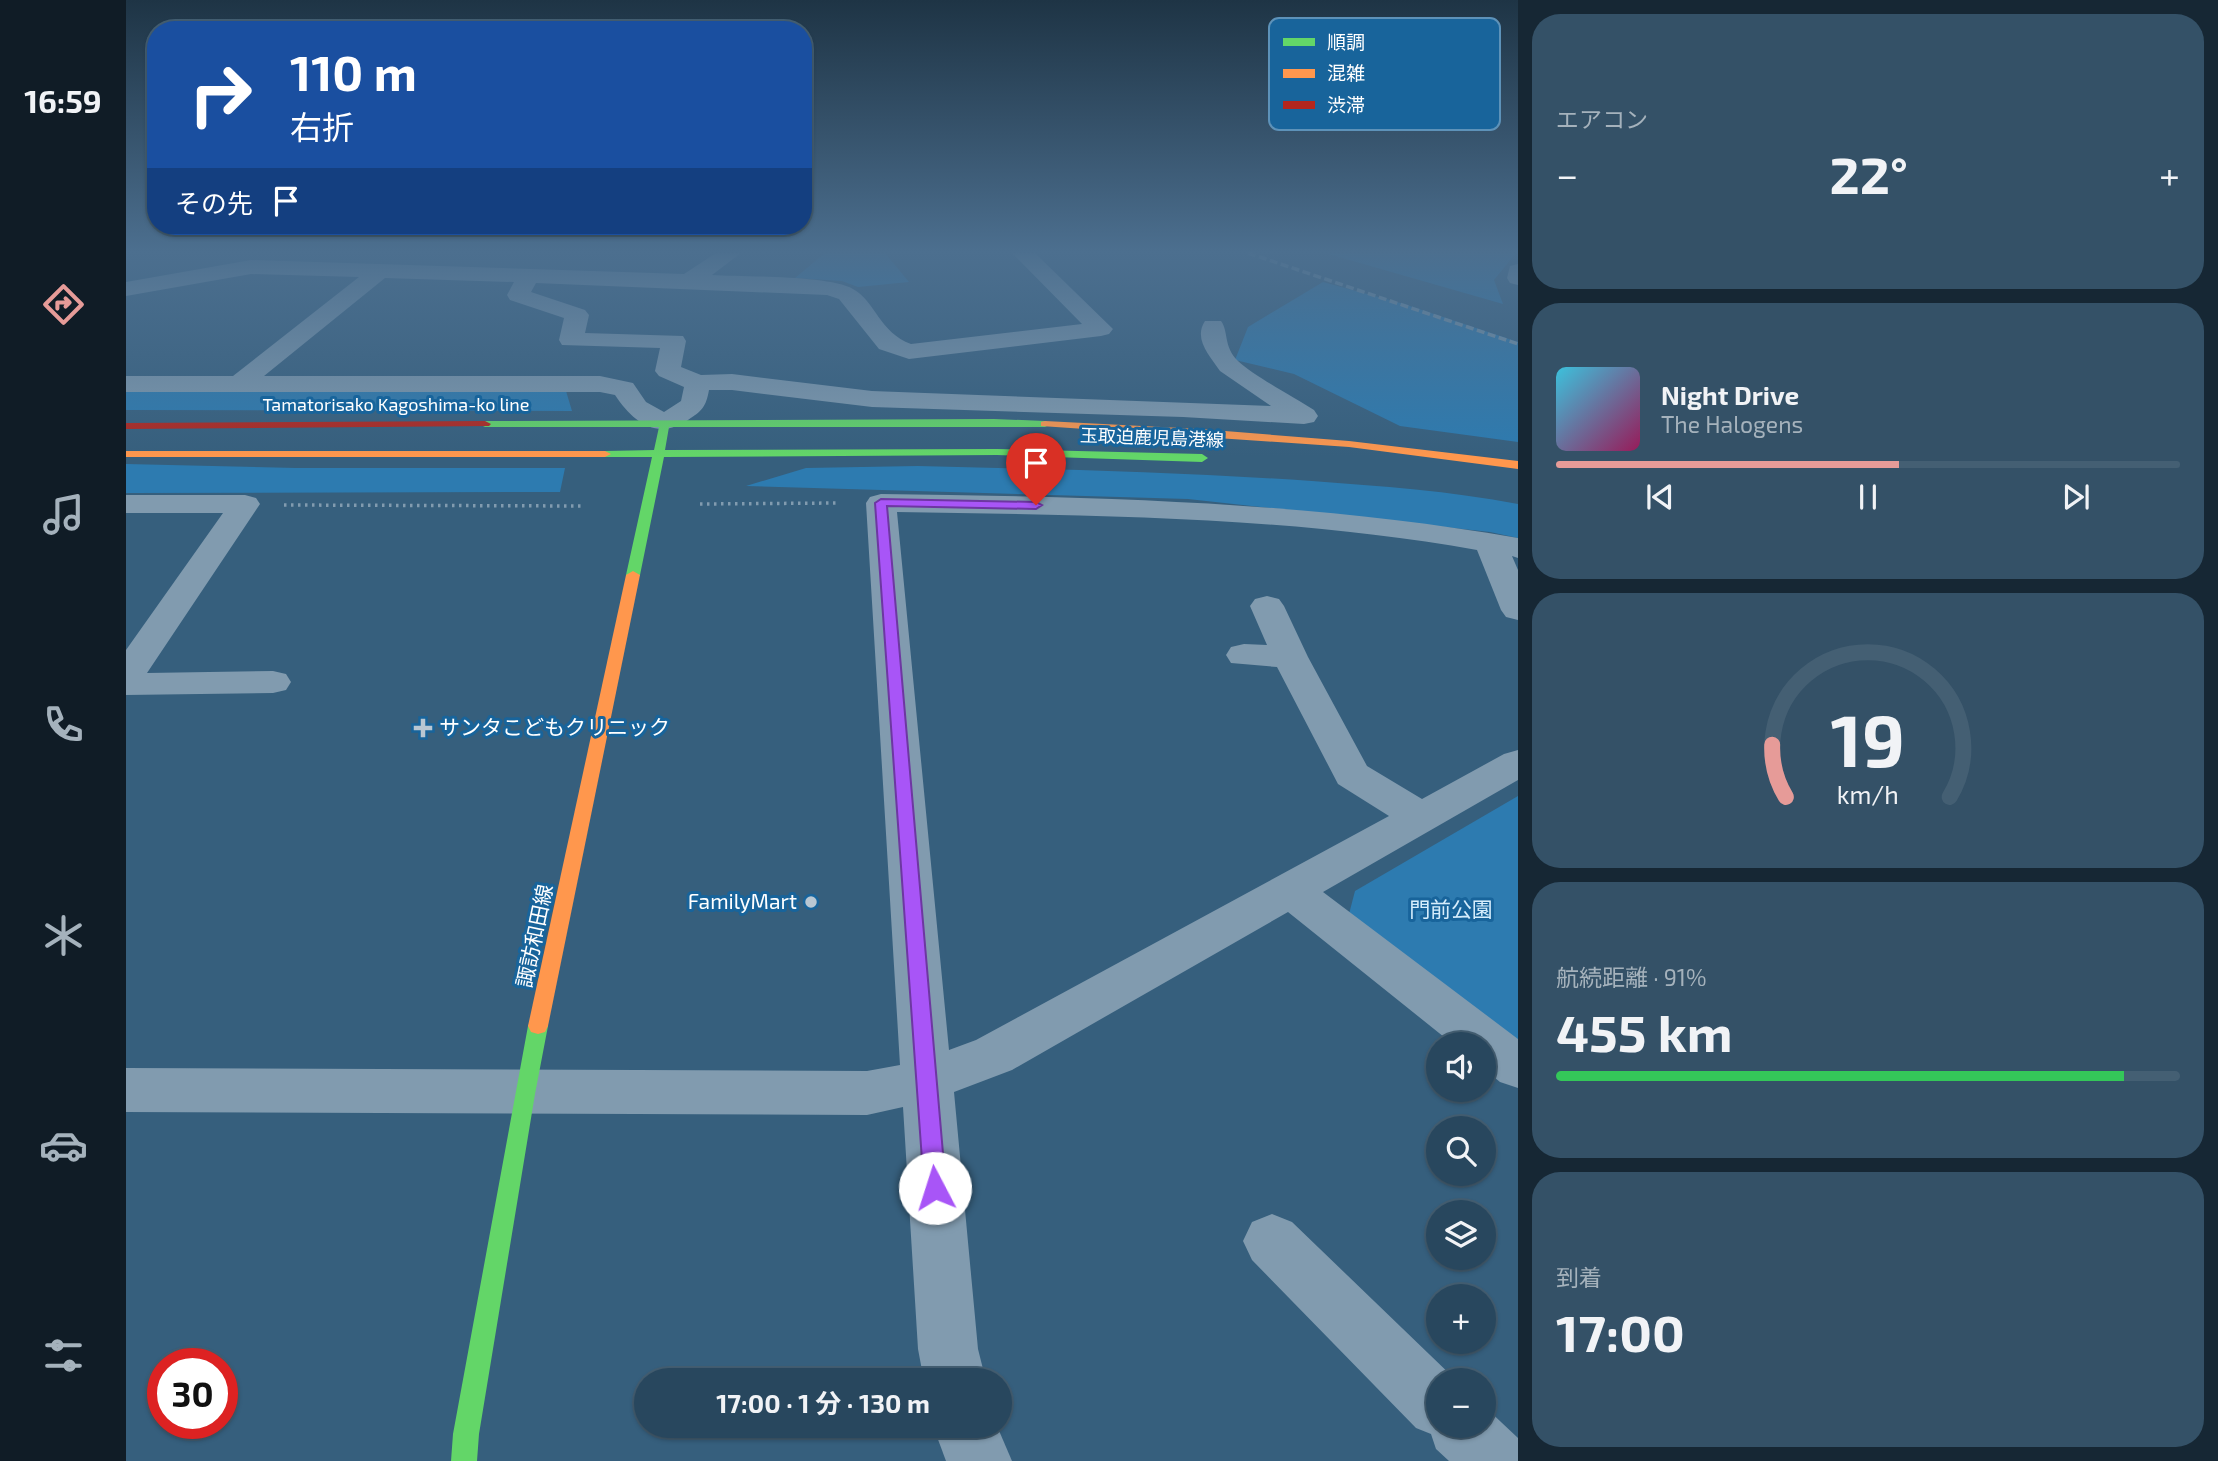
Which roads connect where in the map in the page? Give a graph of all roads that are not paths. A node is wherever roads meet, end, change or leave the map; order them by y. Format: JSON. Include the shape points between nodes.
{"nodes":[{"id":1,"x":317,"y":321,"type":"edge"},
{"id":2,"x":576,"y":321,"type":"edge"},
{"id":3,"x":869,"y":321,"type":"edge"},
{"id":4,"x":1093,"y":321,"type":"edge"},
{"id":5,"x":1213,"y":326,"type":"dead end"},
{"id":6,"x":698,"y":383,"type":"junction"},
{"id":7,"x":126,"y":384,"type":"edge"},
{"id":8,"x":239,"y":384,"type":"junction"},
{"id":9,"x":665,"y":423,"type":"junction"},
{"id":10,"x":126,"y":426,"type":"edge"},
{"id":11,"x":126,"y":454,"type":"edge"},
{"id":12,"x":657,"y":454,"type":"junction"},
{"id":13,"x":1214,"y":459,"type":"dead end"},
{"id":14,"x":1518,"y":465,"type":"edge"},
{"id":15,"x":126,"y":504,"type":"edge"},
{"id":16,"x":1504,"y":545,"type":"edge"},
{"id":17,"x":1267,"y":606,"type":"dead end"},
{"id":18,"x":1518,"y":610,"type":"edge"},
{"id":19,"x":1244,"y":655,"type":"dead end"},
{"id":20,"x":1290,"y":657,"type":"junction"},
{"id":21,"x":126,"y":676,"type":"edge"},
{"id":22,"x":273,"y":682,"type":"dead end"},
{"id":23,"x":126,"y":684,"type":"edge"},
{"id":24,"x":1518,"y":763,"type":"edge"},
{"id":25,"x":1421,"y":817,"type":"junction"},
{"id":26,"x":1290,"y":890,"type":"junction"},
{"id":27,"x":1518,"y":1067,"type":"edge"},
{"id":28,"x":926,"y":1081,"type":"junction"},
{"id":29,"x":126,"y":1090,"type":"edge"},
{"id":30,"x":524,"y":1094,"type":"junction"},
{"id":31,"x":1272,"y":1241,"type":"dead end"},
{"id":32,"x":952,"y":1368,"type":"edge"},
{"id":33,"x":1426,"y":1393,"type":"edge"},
{"id":34,"x":970,"y":1438,"type":"edge"},
{"id":35,"x":1472,"y":1438,"type":"edge"},
{"id":36,"x":464,"y":1461,"type":"edge"},
{"id":37,"x":979,"y":1461,"type":"edge"},
{"id":38,"x":1494,"y":1461,"type":"edge"}],
"edges":[{"from":1,"to":8,"type":"street"},
{"from":2,"to":6,"type":"street","via":[[571,340],[674,341],[668,371]]},
{"from":3,"to":4,"type":"street","via":[[888,344],[909,352],[1101,329]]},
{"from":5,"to":6,"type":"street","via":[[1212,340],[1229,366],[1304,416],[872,399],[733,382]]},
{"from":6,"to":9,"type":"street","via":[[692,405]]},
{"from":7,"to":8,"type":"street"},
{"from":8,"to":9,"type":"street","via":[[600,384],[624,389],[637,408]]},
{"from":9,"to":10,"type":"main road","name":"Tamatorisako Kagoshima-ko line"},
{"from":9,"to":12,"type":"main road","name":"諏訪和田線"},
{"from":9,"to":14,"type":"main road","name":"玉取迫鹿児島港線","via":[[993,422],[1187,431],[1349,444]]},
{"from":11,"to":12,"type":"main road"},
{"from":12,"to":13,"type":"main road","name":"玉取迫鹿児島港線","via":[[997,452]]},
{"from":12,"to":30,"type":"main road","name":"諏訪和田線"},
{"from":15,"to":21,"type":"street","via":[[245,504]]},
{"from":16,"to":18,"type":"street"},
{"from":16,"to":28,"type":"street","via":[[1374,525],[1191,508],[881,503]]},
{"from":17,"to":20,"type":"street"},
{"from":19,"to":20,"type":"street"},
{"from":20,"to":25,"type":"street","via":[[1352,775]]},
{"from":22,"to":23,"type":"street"},
{"from":24,"to":25,"type":"street"},
{"from":25,"to":26,"type":"street"},
{"from":26,"to":27,"type":"street"},
{"from":26,"to":28,"type":"street","via":[[994,1055]]},
{"from":28,"to":30,"type":"street","via":[[867,1093]]},
{"from":28,"to":32,"type":"street"},
{"from":29,"to":30,"type":"street"},
{"from":30,"to":36,"type":"main road","name":"諏訪和田線"},
{"from":31,"to":33,"type":"street"},
{"from":34,"to":37,"type":"street"},
{"from":35,"to":38,"type":"street"}]}
